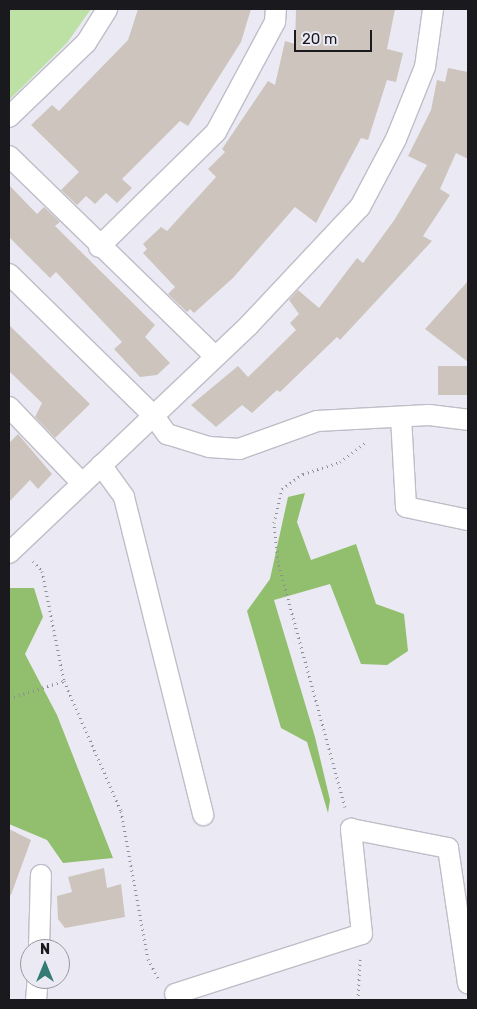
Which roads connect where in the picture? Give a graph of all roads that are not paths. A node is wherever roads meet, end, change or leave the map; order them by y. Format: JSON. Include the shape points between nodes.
{"nodes":[{"id":1,"x":108,"y":9,"type":"edge"},
{"id":2,"x":276,"y":9,"type":"edge"},
{"id":3,"x":433,"y":9,"type":"edge"},
{"id":4,"x":9,"y":116,"type":"edge"},
{"id":5,"x":9,"y":156,"type":"edge"},
{"id":6,"x":99,"y":247,"type":"junction"},
{"id":7,"x":9,"y":274,"type":"edge"},
{"id":8,"x":215,"y":356,"type":"junction"},
{"id":9,"x":9,"y":407,"type":"edge"},
{"id":10,"x":153,"y":415,"type":"junction"},
{"id":11,"x":401,"y":416,"type":"junction"},
{"id":12,"x":468,"y":420,"type":"edge"},
{"id":13,"x":101,"y":465,"type":"junction"},
{"id":14,"x":81,"y":482,"type":"junction"},
{"id":15,"x":468,"y":520,"type":"edge"},
{"id":16,"x":14,"y":548,"type":"edge"},
{"id":17,"x":203,"y":815,"type":"dead end"},
{"id":18,"x":41,"y":875,"type":"dead end"},
{"id":19,"x":39,"y":939,"type":"edge"},
{"id":20,"x":468,"y":984,"type":"edge"},
{"id":21,"x":169,"y":991,"type":"road end"}],
"edges":[{"from":1,"to":4,"type":"street","via":[[86,43]]},
{"from":2,"to":6,"type":"street","via":[[275,22],[216,132]]},
{"from":3,"to":8,"type":"street","via":[[425,67],[396,139],[360,207]]},
{"from":5,"to":6,"type":"street"},
{"from":6,"to":8,"type":"street"},
{"from":7,"to":10,"type":"street"},
{"from":8,"to":10,"type":"street"},
{"from":9,"to":14,"type":"street"},
{"from":10,"to":11,"type":"street","via":[[167,434],[208,447],[239,449],[317,421]]},
{"from":10,"to":13,"type":"street"},
{"from":11,"to":12,"type":"street","via":[[429,415]]},
{"from":11,"to":15,"type":"street","via":[[406,508]]},
{"from":13,"to":14,"type":"street"},
{"from":13,"to":17,"type":"street","via":[[124,497]]},
{"from":14,"to":16,"type":"street"},
{"from":18,"to":19,"type":"street"},
{"from":20,"to":21,"type":"street","via":[[448,848],[351,829],[362,934]]}]}
